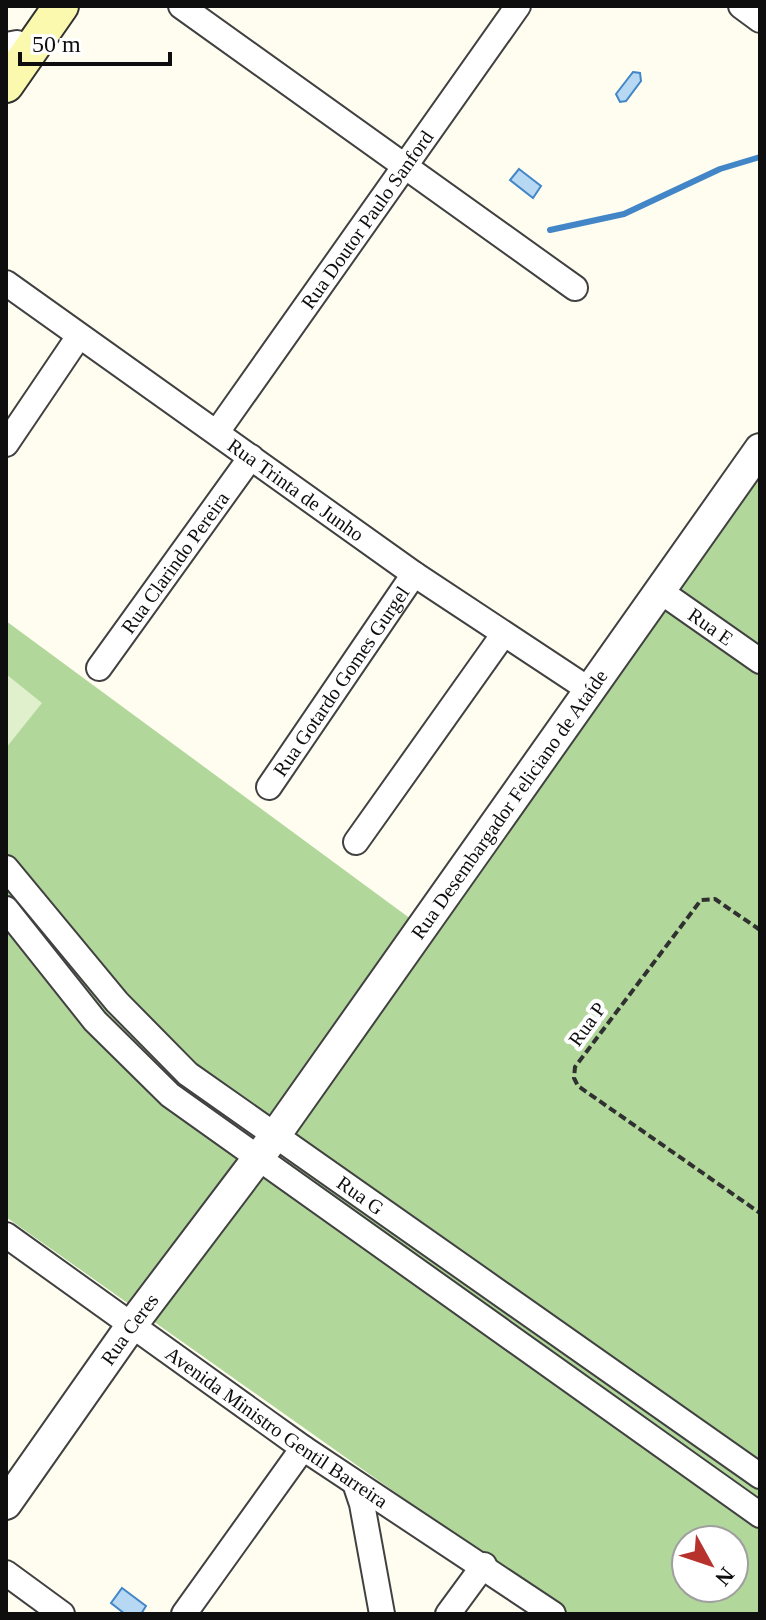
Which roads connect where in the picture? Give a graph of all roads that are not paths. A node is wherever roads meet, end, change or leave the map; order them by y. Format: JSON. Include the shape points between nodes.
{"nodes":[{"id":1,"x":40,"y":6,"type":"edge"},
{"id":2,"x":61,"y":6,"type":"edge"},
{"id":3,"x":181,"y":6,"type":"edge"},
{"id":4,"x":518,"y":6,"type":"edge"},
{"id":5,"x":741,"y":6,"type":"edge"},
{"id":6,"x":760,"y":20,"type":"edge"},
{"id":7,"x":15,"y":50,"type":"edge"},
{"id":8,"x":6,"y":85,"type":"edge"},
{"id":9,"x":407,"y":165,"type":"junction"},
{"id":10,"x":6,"y":283,"type":"edge"},
{"id":11,"x":575,"y":288,"type":"dead end"},
{"id":12,"x":79,"y":336,"type":"junction"},
{"id":13,"x":217,"y":432,"type":"junction"},
{"id":14,"x":6,"y":444,"type":"edge"},
{"id":15,"x":760,"y":449,"type":"edge"},
{"id":16,"x":251,"y":457,"type":"junction"},
{"id":17,"x":414,"y":574,"type":"junction"},
{"id":18,"x":660,"y":591,"type":"junction"},
{"id":19,"x":503,"y":635,"type":"junction"},
{"id":20,"x":760,"y":661,"type":"edge"},
{"id":21,"x":99,"y":668,"type":"dead end"},
{"id":22,"x":591,"y":691,"type":"junction"},
{"id":23,"x":269,"y":787,"type":"dead end"},
{"id":24,"x":356,"y":842,"type":"dead end"},
{"id":25,"x":6,"y":868,"type":"edge"},
{"id":26,"x":6,"y":909,"type":"edge"},
{"id":27,"x":266,"y":1147,"type":"junction"},
{"id":28,"x":6,"y":1235,"type":"edge"},
{"id":29,"x":131,"y":1326,"type":"junction"},
{"id":30,"x":303,"y":1448,"type":"junction"},
{"id":31,"x":760,"y":1476,"type":"edge"},
{"id":32,"x":355,"y":1483,"type":"junction"},
{"id":33,"x":6,"y":1504,"type":"edge"},
{"id":34,"x":760,"y":1515,"type":"edge"},
{"id":35,"x":484,"y":1565,"type":"junction"},
{"id":36,"x":6,"y":1573,"type":"edge"},
{"id":37,"x":62,"y":1614,"type":"edge"},
{"id":38,"x":184,"y":1614,"type":"edge"},
{"id":39,"x":382,"y":1614,"type":"edge"},
{"id":40,"x":448,"y":1614,"type":"edge"},
{"id":41,"x":553,"y":1614,"type":"edge"}],
"edges":[{"from":1,"to":7,"type":"main road"},
{"from":2,"to":7,"type":"main road"},
{"from":3,"to":9,"type":"street"},
{"from":4,"to":9,"type":"street","name":"Rua Doutor Paulo Sanford"},
{"from":5,"to":6,"type":"street"},
{"from":7,"to":8,"type":"main road"},
{"from":9,"to":11,"type":"street"},
{"from":9,"to":13,"type":"street","name":"Rua Doutor Paulo Sanford"},
{"from":10,"to":12,"type":"street","name":"Rua Trinta de Junho"},
{"from":12,"to":13,"type":"street","name":"Rua Trinta de Junho"},
{"from":12,"to":14,"type":"street"},
{"from":13,"to":16,"type":"street","name":"Rua Trinta de Junho"},
{"from":15,"to":18,"type":"street","name":"Rua Desembargador Feliciano de Ataíde"},
{"from":16,"to":17,"type":"street","name":"Rua Trinta de Junho"},
{"from":16,"to":21,"type":"street","name":"Rua Clarindo Pereira"},
{"from":17,"to":19,"type":"street","name":"Rua Trinta de Junho"},
{"from":17,"to":23,"type":"street","name":"Rua Gotardo Gomes Gurgel"},
{"from":18,"to":20,"type":"street","name":"Rua E"},
{"from":18,"to":22,"type":"street","name":"Rua Desembargador Feliciano de Ataíde"},
{"from":19,"to":22,"type":"street","name":"Rua Trinta de Junho"},
{"from":19,"to":24,"type":"street"},
{"from":22,"to":27,"type":"street","name":"Rua Desembargador Feliciano de Ataíde"},
{"from":25,"to":27,"type":"street","name":"Rua G","via":[[127,1012]]},
{"from":26,"to":27,"type":"street","name":"Rua G","via":[[95,1021],[170,1095]]},
{"from":27,"to":29,"type":"street","name":"Rua Ceres"},
{"from":27,"to":31,"type":"street","name":"Rua G"},
{"from":27,"to":34,"type":"street","name":"Rua G"},
{"from":28,"to":29,"type":"street","name":"Avenida Ministro Gentil Barreira"},
{"from":29,"to":30,"type":"street","name":"Avenida Ministro Gentil Barreira"},
{"from":29,"to":33,"type":"street","name":"Rua Ceres"},
{"from":30,"to":32,"type":"street","name":"Avenida Ministro Gentil Barreira"},
{"from":30,"to":38,"type":"street"},
{"from":32,"to":35,"type":"street","name":"Avenida Ministro Gentil Barreira"},
{"from":32,"to":39,"type":"street"},
{"from":35,"to":40,"type":"street"},
{"from":35,"to":41,"type":"street","name":"Avenida Ministro Gentil Barreira"},
{"from":36,"to":37,"type":"street"}]}
